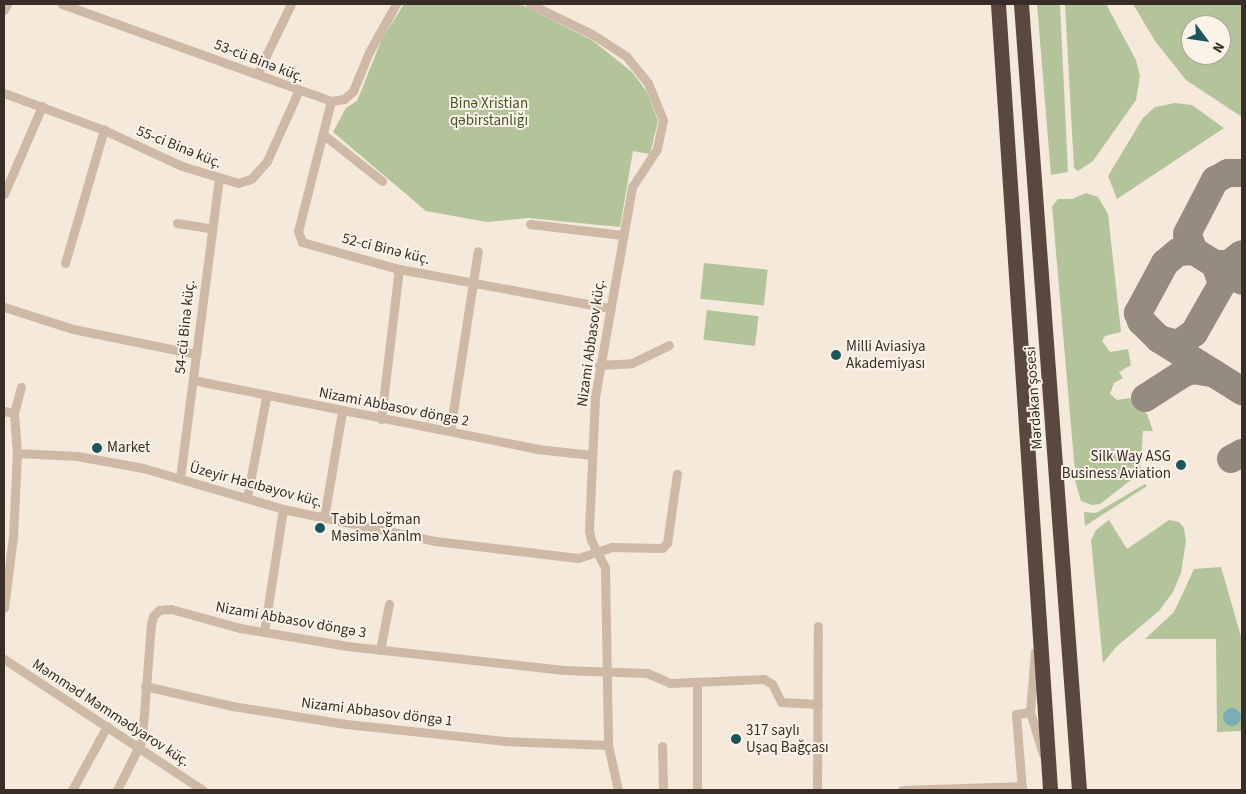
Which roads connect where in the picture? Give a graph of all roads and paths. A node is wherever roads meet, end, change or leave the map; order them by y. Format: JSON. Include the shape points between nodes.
{"nodes":[{"id":1,"x":7,"y":4,"type":"edge"},
{"id":2,"x":62,"y":4,"type":"edge"},
{"id":3,"x":292,"y":4,"type":"edge"},
{"id":4,"x":396,"y":4,"type":"edge"},
{"id":5,"x":530,"y":4,"type":"edge"},
{"id":6,"x":998,"y":4,"type":"edge"},
{"id":7,"x":1021,"y":4,"type":"edge"},
{"id":8,"x":4,"y":10,"type":"edge"},
{"id":9,"x":257,"y":74,"type":"junction"},
{"id":10,"x":298,"y":92,"type":"junction"},
{"id":11,"x":4,"y":93,"type":"edge"},
{"id":12,"x":331,"y":101,"type":"junction"},
{"id":13,"x":42,"y":106,"type":"junction"},
{"id":14,"x":104,"y":130,"type":"junction"},
{"id":15,"x":324,"y":136,"type":"junction"},
{"id":16,"x":219,"y":178,"type":"junction"},
{"id":17,"x":382,"y":181,"type":"dead end"},
{"id":18,"x":4,"y":194,"type":"edge"},
{"id":19,"x":177,"y":223,"type":"dead end"},
{"id":20,"x":530,"y":224,"type":"dead end"},
{"id":21,"x":210,"y":228,"type":"junction"},
{"id":22,"x":622,"y":235,"type":"junction"},
{"id":23,"x":478,"y":250,"type":"dead end"},
{"id":24,"x":65,"y":263,"type":"dead end"},
{"id":25,"x":399,"y":269,"type":"junction"},
{"id":26,"x":472,"y":282,"type":"junction"},
{"id":27,"x":4,"y":307,"type":"edge"},
{"id":28,"x":609,"y":308,"type":"junction"},
{"id":29,"x":669,"y":345,"type":"dead end"},
{"id":30,"x":196,"y":354,"type":"junction"},
{"id":31,"x":599,"y":365,"type":"junction"},
{"id":32,"x":193,"y":380,"type":"junction"},
{"id":33,"x":21,"y":387,"type":"dead end"},
{"id":34,"x":266,"y":397,"type":"junction"},
{"id":35,"x":4,"y":411,"type":"edge"},
{"id":36,"x":342,"y":412,"type":"junction"},
{"id":37,"x":14,"y":413,"type":"junction"},
{"id":38,"x":381,"y":420,"type":"junction"},
{"id":39,"x":450,"y":431,"type":"junction"},
{"id":40,"x":17,"y":453,"type":"junction"},
{"id":41,"x":592,"y":455,"type":"junction"},
{"id":42,"x":677,"y":474,"type":"dead end"},
{"id":43,"x":180,"y":478,"type":"junction"},
{"id":44,"x":247,"y":498,"type":"junction"},
{"id":45,"x":283,"y":509,"type":"junction"},
{"id":46,"x":324,"y":518,"type":"junction"},
{"id":47,"x":598,"y":553,"type":"junction"},
{"id":48,"x":1039,"y":599,"type":"junction"},
{"id":49,"x":389,"y":604,"type":"dead end"},
{"id":50,"x":4,"y":608,"type":"edge"},
{"id":51,"x":818,"y":626,"type":"dead end"},
{"id":52,"x":264,"y":632,"type":"junction"},
{"id":53,"x":380,"y":650,"type":"junction"},
{"id":54,"x":4,"y":658,"type":"edge"},
{"id":55,"x":607,"y":671,"type":"junction"},
{"id":56,"x":697,"y":682,"type":"junction"},
{"id":57,"x":145,"y":686,"type":"junction"},
{"id":58,"x":818,"y":704,"type":"junction"},
{"id":59,"x":1030,"y":712,"type":"junction"},
{"id":60,"x":107,"y":726,"type":"junction"},
{"id":61,"x":608,"y":745,"type":"junction"},
{"id":62,"x":662,"y":746,"type":"dead end"},
{"id":63,"x":139,"y":747,"type":"junction"},
{"id":64,"x":1050,"y":783,"type":"edge"},
{"id":65,"x":1022,"y":788,"type":"edge"},
{"id":66,"x":72,"y":790,"type":"edge"},
{"id":67,"x":117,"y":790,"type":"edge"},
{"id":68,"x":203,"y":790,"type":"edge"},
{"id":69,"x":618,"y":790,"type":"edge"},
{"id":70,"x":663,"y":790,"type":"edge"},
{"id":71,"x":697,"y":790,"type":"edge"},
{"id":72,"x":817,"y":790,"type":"edge"},
{"id":73,"x":902,"y":790,"type":"edge"},
{"id":74,"x":1078,"y":790,"type":"edge"}],
"edges":[{"from":1,"to":8,"type":"street"},
{"from":2,"to":9,"type":"street","name":"53-cü Binə küç."},
{"from":3,"to":9,"type":"street"},
{"from":4,"to":12,"type":"street","via":[[369,52],[353,91],[344,99]]},
{"from":5,"to":22,"type":"street","name":"Nizami Abbasov küç.","via":[[610,44],[640,71],[657,98],[663,120],[661,139],[634,181]]},
{"from":6,"to":48,"type":"highway","name":"Mərdəkan şosesi"},
{"from":7,"to":74,"type":"highway","name":"Mərdəkan şosesi"},
{"from":9,"to":10,"type":"street","name":"53-cü Binə küç."},
{"from":10,"to":12,"type":"street","name":"53-cü Binə küç."},
{"from":10,"to":16,"type":"street","name":"55-ci Binə küç.","via":[[261,169],[244,182]]},
{"from":11,"to":13,"type":"street","name":"55-ci Binə küç."},
{"from":12,"to":15,"type":"street","name":"52-ci Binə küç."},
{"from":13,"to":14,"type":"street","name":"55-ci Binə küç."},
{"from":13,"to":18,"type":"street"},
{"from":14,"to":16,"type":"street","name":"55-ci Binə küç.","via":[[182,166]]},
{"from":14,"to":24,"type":"street"},
{"from":15,"to":17,"type":"street"},
{"from":15,"to":25,"type":"street","name":"52-ci Binə küç.","via":[[298,231],[300,239]]},
{"from":16,"to":21,"type":"street","name":"54-cü Binə küç."},
{"from":19,"to":21,"type":"street"},
{"from":20,"to":22,"type":"street"},
{"from":21,"to":30,"type":"street","name":"54-cü Binə küç."},
{"from":22,"to":28,"type":"street","name":"Nizami Abbasov küç."},
{"from":23,"to":26,"type":"street"},
{"from":25,"to":26,"type":"street","name":"52-ci Binə küç."},
{"from":25,"to":38,"type":"street"},
{"from":26,"to":28,"type":"street","name":"52-ci Binə küç."},
{"from":26,"to":39,"type":"street"},
{"from":27,"to":30,"type":"street","via":[[73,329]]},
{"from":28,"to":31,"type":"street","name":"Nizami Abbasov küç."},
{"from":29,"to":31,"type":"street","via":[[632,363]]},
{"from":30,"to":32,"type":"street","name":"54-cü Binə küç."},
{"from":31,"to":41,"type":"street","name":"Nizami Abbasov küç."},
{"from":32,"to":34,"type":"street","name":"Nizami Abbasov döngə 2"},
{"from":32,"to":43,"type":"street","name":"54-cü Binə küç."},
{"from":33,"to":37,"type":"street"},
{"from":34,"to":36,"type":"street","name":"Nizami Abbasov döngə 2"},
{"from":34,"to":44,"type":"street"},
{"from":35,"to":37,"type":"street"},
{"from":36,"to":38,"type":"street","name":"Nizami Abbasov döngə 2"},
{"from":36,"to":46,"type":"street"},
{"from":37,"to":40,"type":"street"},
{"from":38,"to":39,"type":"street","name":"Nizami Abbasov döngə 2"},
{"from":39,"to":41,"type":"street","name":"Nizami Abbasov döngə 2","via":[[544,450]]},
{"from":40,"to":43,"type":"street","name":"Üzeyir Hacıbəyov küç.","via":[[77,456]]},
{"from":40,"to":50,"type":"street","via":[[13,537]]},
{"from":41,"to":47,"type":"street","name":"Nizami Abbasov küç.","via":[[590,531]]},
{"from":42,"to":47,"type":"street","name":"Üzeyir Hacıbəyov küç.","via":[[667,543],[662,548],[611,547]]},
{"from":43,"to":44,"type":"street","name":"Üzeyir Hacıbəyov küç."},
{"from":44,"to":45,"type":"street","name":"Üzeyir Hacıbəyov küç."},
{"from":45,"to":46,"type":"street","name":"Üzeyir Hacıbəyov küç."},
{"from":45,"to":52,"type":"street"},
{"from":46,"to":47,"type":"street","name":"Üzeyir Hacıbəyov küç.","via":[[488,549],[578,558]]},
{"from":47,"to":55,"type":"street","name":"Nizami Abbasov küç.","via":[[605,568]]},
{"from":48,"to":59,"type":"street"},
{"from":48,"to":64,"type":"highway","name":"Mərdəkan şosesi"},
{"from":49,"to":53,"type":"street"},
{"from":51,"to":58,"type":"street"},
{"from":52,"to":53,"type":"street","name":"Nizami Abbasov döngə 3"},
{"from":52,"to":57,"type":"street","name":"Nizami Abbasov döngə 3","via":[[172,609],[159,610],[150,624]]},
{"from":53,"to":55,"type":"street","name":"Nizami Abbasov döngə 3","via":[[547,669]]},
{"from":54,"to":60,"type":"street","name":"Məmməd Məmmədyarov küç."},
{"from":55,"to":56,"type":"street","name":"Nizami Abbasov döngə 3","via":[[647,673],[670,683]]},
{"from":55,"to":61,"type":"street","name":"Nizami Abbasov küç."},
{"from":56,"to":58,"type":"street","name":"Nizami Abbasov döngə 3","via":[[764,679],[772,684],[781,702]]},
{"from":56,"to":71,"type":"street"},
{"from":57,"to":61,"type":"street","name":"Nizami Abbasov döngə 1","via":[[232,706],[346,724],[504,741]]},
{"from":57,"to":63,"type":"street","name":"Nizami Abbasov döngə 3","via":[[144,730]]},
{"from":58,"to":72,"type":"street"},
{"from":59,"to":64,"type":"street"},
{"from":59,"to":65,"type":"street","via":[[1016,714]]},
{"from":60,"to":63,"type":"street","name":"Məmməd Məmmədyarov küç."},
{"from":60,"to":66,"type":"street"},
{"from":61,"to":69,"type":"street","name":"Nizami Abbasov küç."},
{"from":62,"to":70,"type":"street"},
{"from":63,"to":67,"type":"street","name":"Nizami Abbasov döngə 3"},
{"from":63,"to":68,"type":"street","name":"Məmməd Məmmədyarov küç."},
{"from":65,"to":73,"type":"street"}]}
